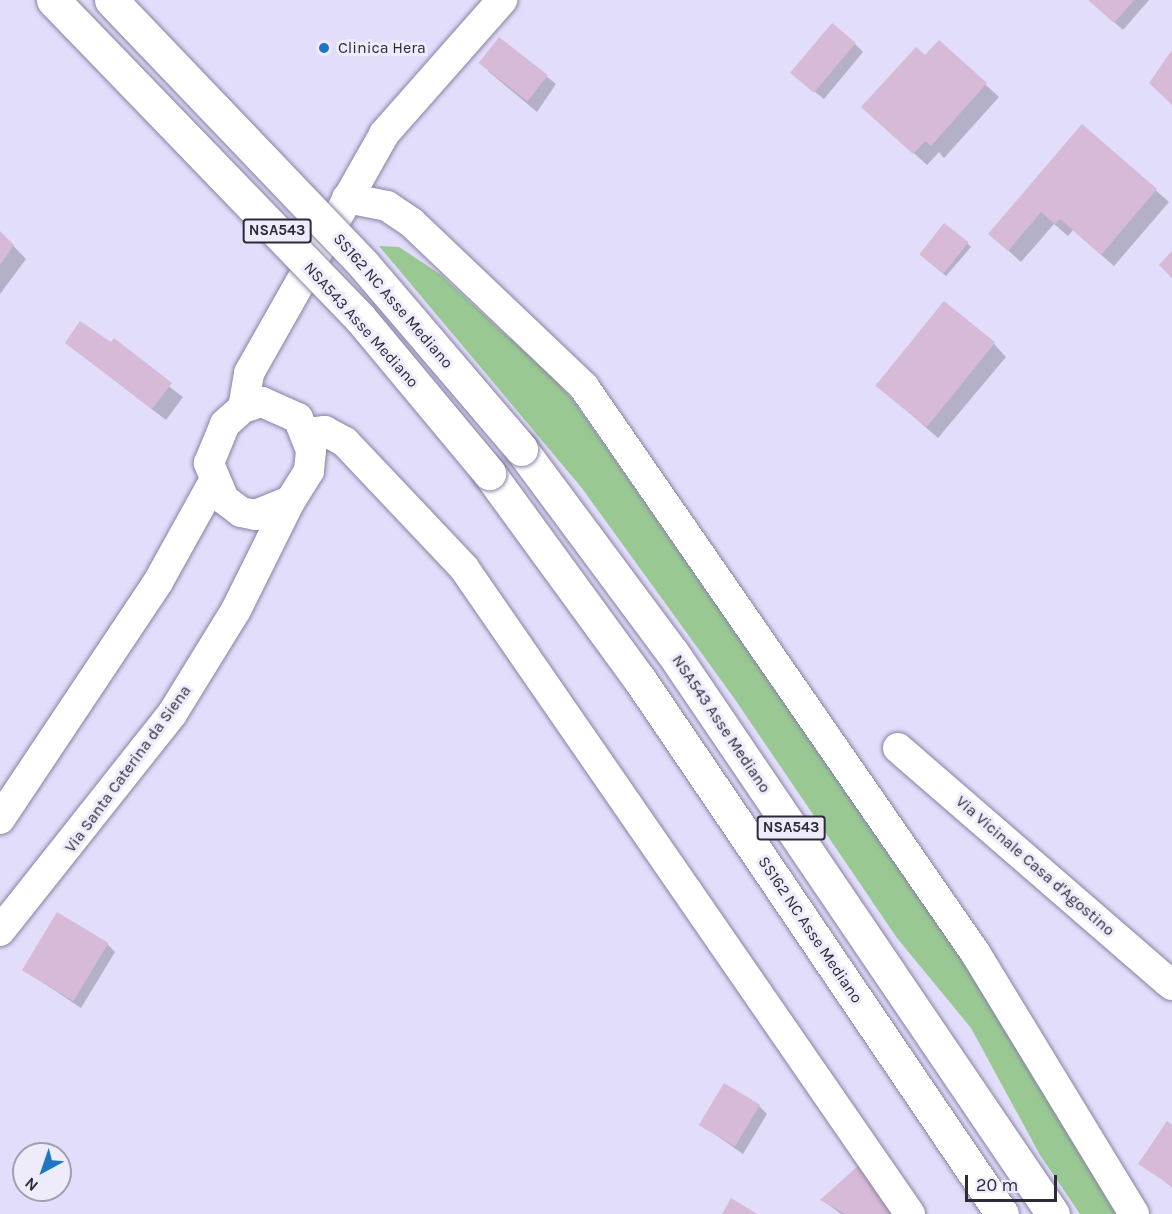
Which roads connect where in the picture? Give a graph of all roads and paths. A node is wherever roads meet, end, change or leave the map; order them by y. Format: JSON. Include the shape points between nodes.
{"nodes":[{"id":1,"x":53,"y":0,"type":"edge"},
{"id":2,"x":111,"y":0,"type":"edge"},
{"id":3,"x":502,"y":0,"type":"edge"},
{"id":4,"x":347,"y":198,"type":"junction"},
{"id":5,"x":267,"y":341,"type":"junction"},
{"id":6,"x":281,"y":406,"type":"junction"},
{"id":7,"x":243,"y":408,"type":"junction"},
{"id":8,"x":308,"y":434,"type":"junction"},
{"id":9,"x":521,"y":449,"type":"joint"},
{"id":10,"x":489,"y":473,"type":"joint"},
{"id":11,"x":214,"y":481,"type":"junction"},
{"id":12,"x":290,"y":501,"type":"junction"},
{"id":13,"x":898,"y":748,"type":"dead end"},
{"id":14,"x":0,"y":819,"type":"edge"},
{"id":15,"x":0,"y":931,"type":"edge"},
{"id":16,"x":1172,"y":985,"type":"edge"},
{"id":17,"x":910,"y":1214,"type":"edge"},
{"id":18,"x":1002,"y":1214,"type":"edge"},
{"id":19,"x":1053,"y":1214,"type":"edge"},
{"id":20,"x":1134,"y":1214,"type":"edge"}],
"edges":[{"from":1,"to":10,"type":"highway","name":"NSA543 Asse Mediano","number":"NSA543","bridge":true,"via":[[360,318]]},
{"from":2,"to":9,"type":"highway","name":"SS162 NC Asse Mediano","bridge":true,"via":[[364,265]]},
{"from":3,"to":4,"type":"street","via":[[384,134]]},
{"from":4,"to":5,"type":"street"},
{"from":4,"to":20,"type":"street","via":[[387,206],[412,223],[584,387],[976,954]]},
{"from":5,"to":6,"type":"street","via":[[265,363]]},
{"from":5,"to":7,"type":"street","via":[[246,379]]},
{"from":6,"to":7,"type":"street","via":[[262,402]]},
{"from":6,"to":8,"type":"street"},
{"from":7,"to":11,"type":"street","via":[[213,443],[209,463]]},
{"from":8,"to":12,"type":"street","via":[[309,471]]},
{"from":8,"to":17,"type":"street","via":[[325,431],[345,442],[464,568]]},
{"from":9,"to":19,"type":"highway","name":"NSA543 Asse Mediano","number":"NSA543","via":[[672,652]]},
{"from":10,"to":18,"type":"highway","name":"SS162 NC Asse Mediano","via":[[640,680]]},
{"from":11,"to":12,"type":"street","via":[[241,512],[277,511]]},
{"from":11,"to":14,"type":"street","via":[[158,582]]},
{"from":12,"to":15,"type":"street","name":"Via Santa Caterina da Siena","via":[[236,610],[172,714]]},
{"from":13,"to":16,"type":"street","name":"Via Vicinale Casa d'Agostino"}]}
